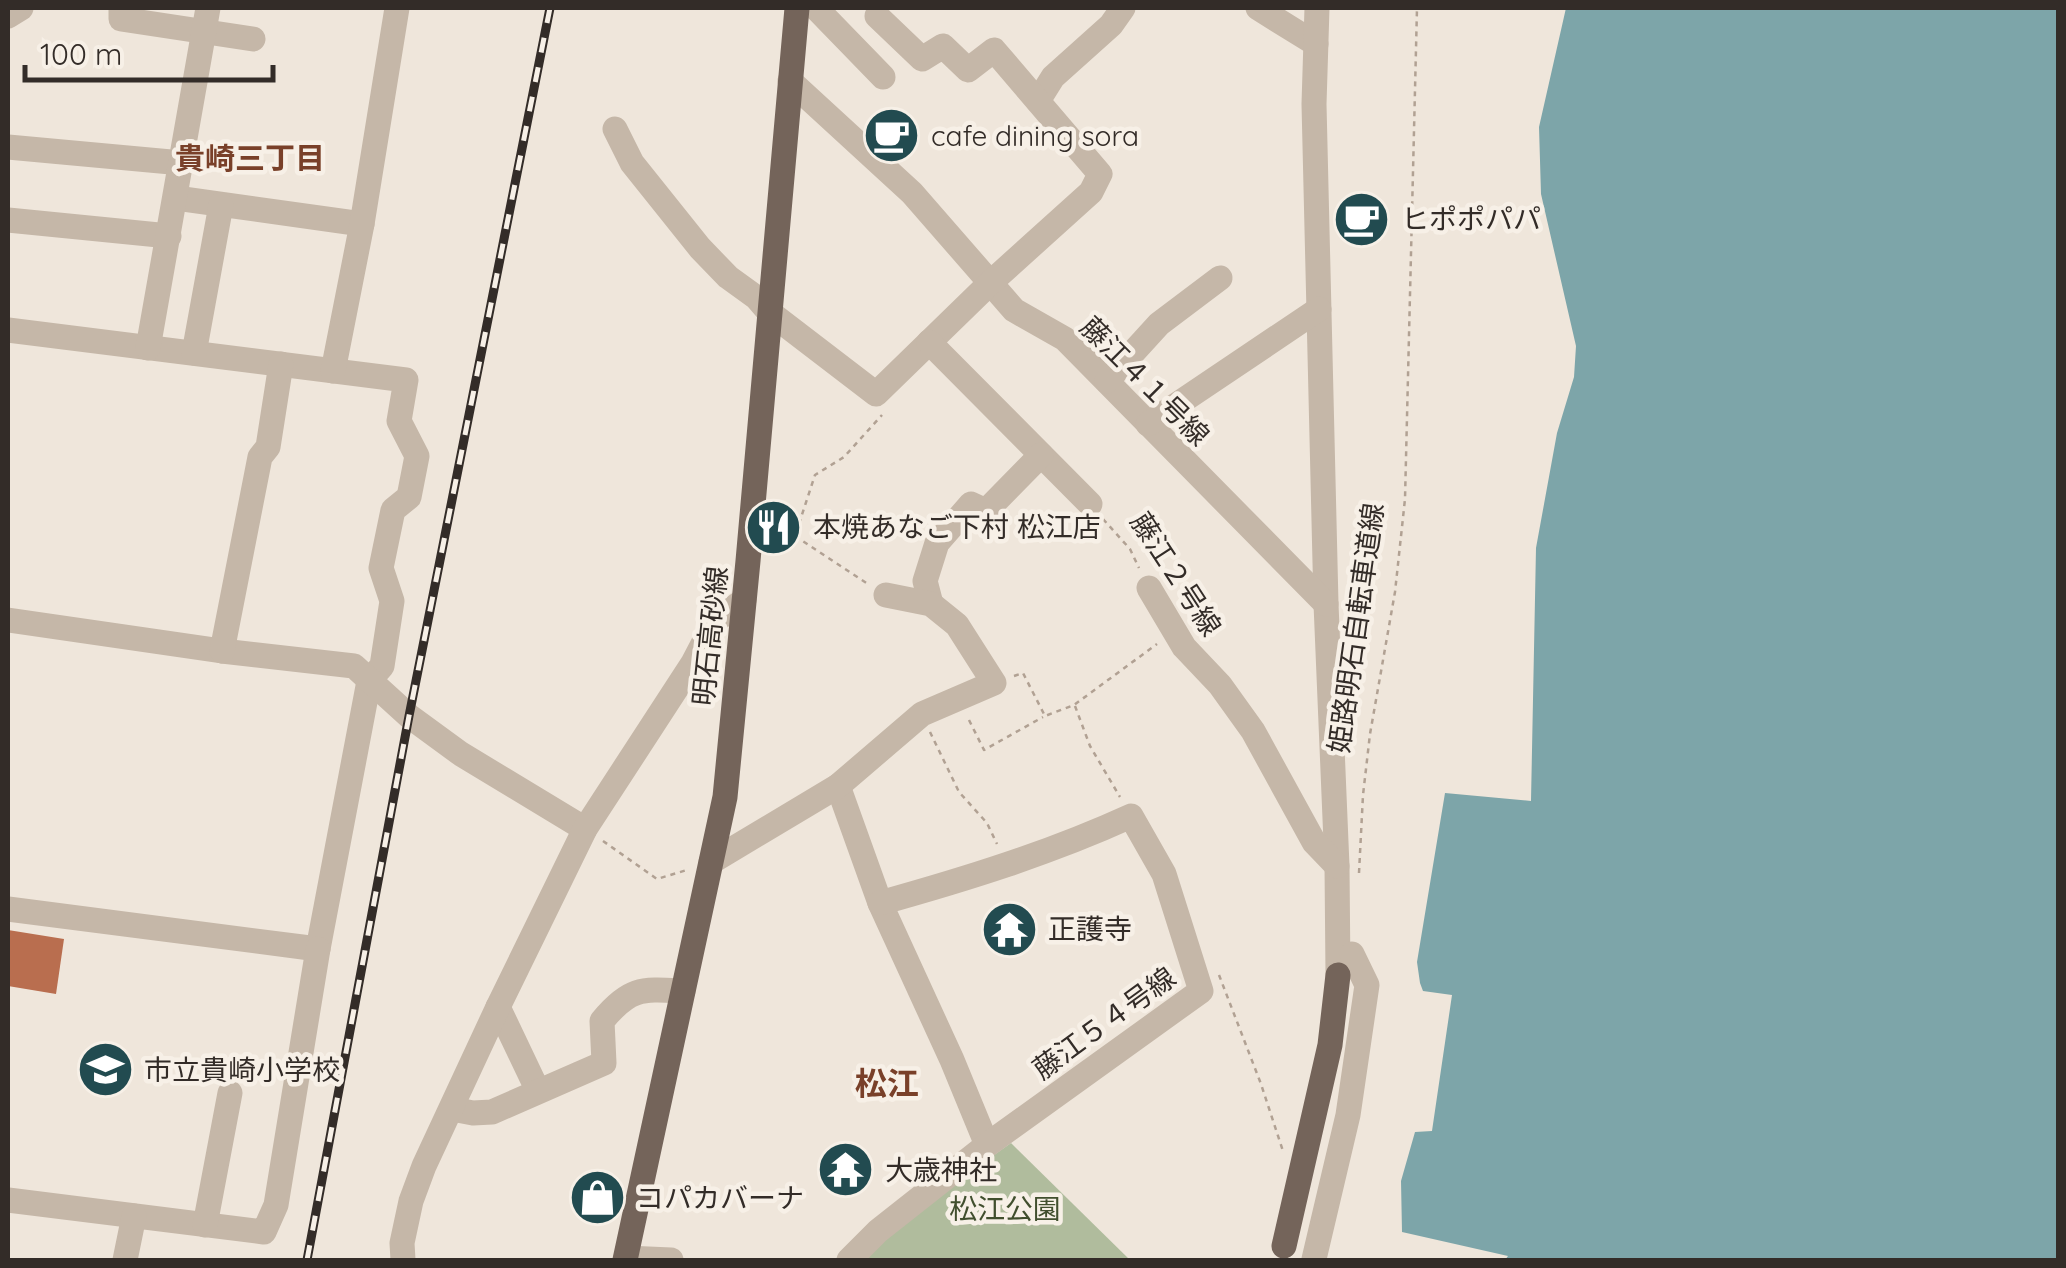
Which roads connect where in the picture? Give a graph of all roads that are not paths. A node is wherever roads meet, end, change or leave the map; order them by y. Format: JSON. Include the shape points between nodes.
{"nodes":[{"id":1,"x":9,"y":8,"type":"edge"},
{"id":2,"x":21,"y":8,"type":"edge"},
{"id":3,"x":121,"y":8,"type":"edge"},
{"id":4,"x":396,"y":8,"type":"edge"},
{"id":5,"x":797,"y":8,"type":"edge"},
{"id":6,"x":816,"y":8,"type":"edge"},
{"id":7,"x":1123,"y":8,"type":"edge"},
{"id":8,"x":1258,"y":8,"type":"edge"},
{"id":9,"x":1317,"y":8,"type":"edge"},
{"id":10,"x":881,"y":12,"type":"edge"},
{"id":11,"x":8,"y":16,"type":"edge"},
{"id":12,"x":206,"y":20,"type":"edge"},
{"id":13,"x":253,"y":39,"type":"dead end"},
{"id":14,"x":850,"y":43,"type":"junction"},
{"id":15,"x":1316,"y":44,"type":"junction"},
{"id":16,"x":882,"y":77,"type":"dead end"},
{"id":17,"x":790,"y":81,"type":"junction"},
{"id":18,"x":1038,"y":102,"type":"junction"},
{"id":19,"x":616,"y":129,"type":"dead end"},
{"id":20,"x":8,"y":147,"type":"edge"},
{"id":21,"x":182,"y":163,"type":"junction"},
{"id":22,"x":176,"y":198,"type":"junction"},
{"id":23,"x":221,"y":205,"type":"junction"},
{"id":24,"x":8,"y":220,"type":"edge"},
{"id":25,"x":362,"y":224,"type":"junction"},
{"id":26,"x":169,"y":236,"type":"junction"},
{"id":27,"x":1220,"y":278,"type":"dead end"},
{"id":28,"x":989,"y":284,"type":"junction"},
{"id":29,"x":1319,"y":309,"type":"junction"},
{"id":30,"x":769,"y":312,"type":"junction"},
{"id":31,"x":8,"y":330,"type":"edge"},
{"id":32,"x":929,"y":342,"type":"junction"},
{"id":33,"x":148,"y":348,"type":"junction"},
{"id":34,"x":194,"y":354,"type":"junction"},
{"id":35,"x":281,"y":364,"type":"junction"},
{"id":36,"x":334,"y":371,"type":"junction"},
{"id":37,"x":1107,"y":381,"type":"junction"},
{"id":38,"x":1148,"y":424,"type":"junction"},
{"id":39,"x":1041,"y":455,"type":"junction"},
{"id":40,"x":1090,"y":504,"type":"road end"},
{"id":41,"x":1149,"y":588,"type":"road end"},
{"id":42,"x":886,"y":596,"type":"road end"},
{"id":43,"x":744,"y":600,"type":"junction"},
{"id":44,"x":930,"y":604,"type":"junction"},
{"id":45,"x":1326,"y":604,"type":"junction"},
{"id":46,"x":8,"y":620,"type":"edge"},
{"id":47,"x":222,"y":651,"type":"junction"},
{"id":48,"x":369,"y":681,"type":"junction"},
{"id":49,"x":838,"y":786,"type":"junction"},
{"id":50,"x":586,"y":829,"type":"junction"},
{"id":51,"x":711,"y":862,"type":"junction"},
{"id":52,"x":1337,"y":866,"type":"junction"},
{"id":53,"x":880,"y":902,"type":"junction"},
{"id":54,"x":8,"y":909,"type":"edge"},
{"id":55,"x":318,"y":949,"type":"junction"},
{"id":56,"x":1345,"y":965,"type":"junction"},
{"id":57,"x":684,"y":992,"type":"junction"},
{"id":58,"x":498,"y":1007,"type":"junction"},
{"id":59,"x":538,"y":1091,"type":"junction"},
{"id":60,"x":230,"y":1093,"type":"dead end"},
{"id":61,"x":452,"y":1109,"type":"junction"},
{"id":62,"x":987,"y":1145,"type":"junction"},
{"id":63,"x":8,"y":1200,"type":"edge"},
{"id":64,"x":134,"y":1216,"type":"junction"},
{"id":65,"x":205,"y":1225,"type":"junction"},
{"id":66,"x":1281,"y":1253,"type":"edge"},
{"id":67,"x":1314,"y":1258,"type":"edge"},
{"id":68,"x":625,"y":1259,"type":"edge"},
{"id":69,"x":126,"y":1260,"type":"edge"},
{"id":70,"x":403,"y":1260,"type":"edge"},
{"id":71,"x":671,"y":1260,"type":"edge"},
{"id":72,"x":849,"y":1260,"type":"edge"}],
"edges":[{"from":1,"to":11,"type":"street"},
{"from":2,"to":11,"type":"street"},
{"from":3,"to":12,"type":"street","via":[[121,19]]},
{"from":4,"to":25,"type":"street"},
{"from":5,"to":17,"type":"main road","name":"明石高砂線"},
{"from":6,"to":14,"type":"street"},
{"from":7,"to":18,"type":"street","via":[[1053,77]]},
{"from":8,"to":15,"type":"street"},
{"from":9,"to":15,"type":"street"},
{"from":10,"to":14,"type":"street"},
{"from":10,"to":18,"type":"street","via":[[922,59],[943,46],[968,70],[994,50]]},
{"from":12,"to":13,"type":"street"},
{"from":12,"to":21,"type":"street"},
{"from":14,"to":16,"type":"street"},
{"from":15,"to":29,"type":"street"},
{"from":17,"to":28,"type":"street","name":"藤江４１号線","via":[[912,193]]},
{"from":17,"to":30,"type":"main road","name":"明石高砂線"},
{"from":18,"to":28,"type":"street","via":[[1100,174],[1091,192]]},
{"from":19,"to":30,"type":"street","via":[[632,163],[700,248]]},
{"from":20,"to":21,"type":"street"},
{"from":21,"to":22,"type":"street"},
{"from":22,"to":23,"type":"street"},
{"from":22,"to":26,"type":"street"},
{"from":23,"to":25,"type":"street"},
{"from":23,"to":34,"type":"street"},
{"from":24,"to":26,"type":"street"},
{"from":25,"to":36,"type":"street"},
{"from":26,"to":33,"type":"street"},
{"from":27,"to":37,"type":"street","via":[[1160,324]]},
{"from":28,"to":32,"type":"street"},
{"from":28,"to":37,"type":"street","name":"藤江４１号線","via":[[1014,310],[1065,339]]},
{"from":29,"to":38,"type":"street"},
{"from":29,"to":45,"type":"street"},
{"from":30,"to":32,"type":"street","via":[[876,394]]},
{"from":30,"to":43,"type":"main road","name":"明石高砂線"},
{"from":31,"to":33,"type":"street"},
{"from":32,"to":39,"type":"street","name":"藤江２号線"},
{"from":33,"to":34,"type":"street"},
{"from":34,"to":35,"type":"street"},
{"from":35,"to":36,"type":"street"},
{"from":35,"to":47,"type":"street"},
{"from":36,"to":48,"type":"street","via":[[406,380],[399,420],[417,456],[410,498],[393,510],[381,568],[392,601],[382,666]]},
{"from":37,"to":38,"type":"street","name":"藤江４１号線"},
{"from":38,"to":45,"type":"street","name":"藤江４１号線"},
{"from":39,"to":40,"type":"street","name":"藤江２号線"},
{"from":39,"to":44,"type":"street","via":[[986,511],[971,504],[937,542],[925,581]]},
{"from":41,"to":52,"type":"street","name":"藤江２号線","via":[[1184,647],[1253,731],[1314,842]]},
{"from":42,"to":44,"type":"street"},
{"from":43,"to":50,"type":"street","via":[[715,621]]},
{"from":43,"to":51,"type":"main road","name":"明石高砂線"},
{"from":44,"to":49,"type":"street","via":[[957,626],[994,682],[922,714]]},
{"from":45,"to":52,"type":"street"},
{"from":46,"to":47,"type":"street"},
{"from":47,"to":48,"type":"street","via":[[354,666]]},
{"from":48,"to":50,"type":"street","via":[[461,754]]},
{"from":48,"to":55,"type":"street"},
{"from":49,"to":51,"type":"street"},
{"from":49,"to":53,"type":"street"},
{"from":50,"to":58,"type":"street"},
{"from":51,"to":57,"type":"main road","name":"明石高砂線"},
{"from":52,"to":56,"type":"street"},
{"from":53,"to":62,"type":"street"},
{"from":53,"to":62,"type":"street","name":"藤江５４号線","via":[[976,876],[1130,816],[1164,874],[1202,991]]},
{"from":54,"to":55,"type":"street"},
{"from":55,"to":65,"type":"street","via":[[276,1206],[264,1232]]},
{"from":56,"to":66,"type":"main road"},
{"from":56,"to":67,"type":"street","via":[[1367,984],[1348,1116]]},
{"from":57,"to":59,"type":"street","via":[[642,990],[617,1002],[602,1020],[604,1063]]},
{"from":57,"to":68,"type":"main road","name":"明石高砂線"},
{"from":58,"to":59,"type":"street"},
{"from":58,"to":61,"type":"street"},
{"from":59,"to":61,"type":"street","via":[[492,1112]]},
{"from":60,"to":65,"type":"street"},
{"from":61,"to":70,"type":"street","via":[[411,1201]]},
{"from":62,"to":72,"type":"street"},
{"from":63,"to":64,"type":"street"},
{"from":64,"to":65,"type":"street"},
{"from":64,"to":69,"type":"street"},
{"from":68,"to":71,"type":"street"}]}
